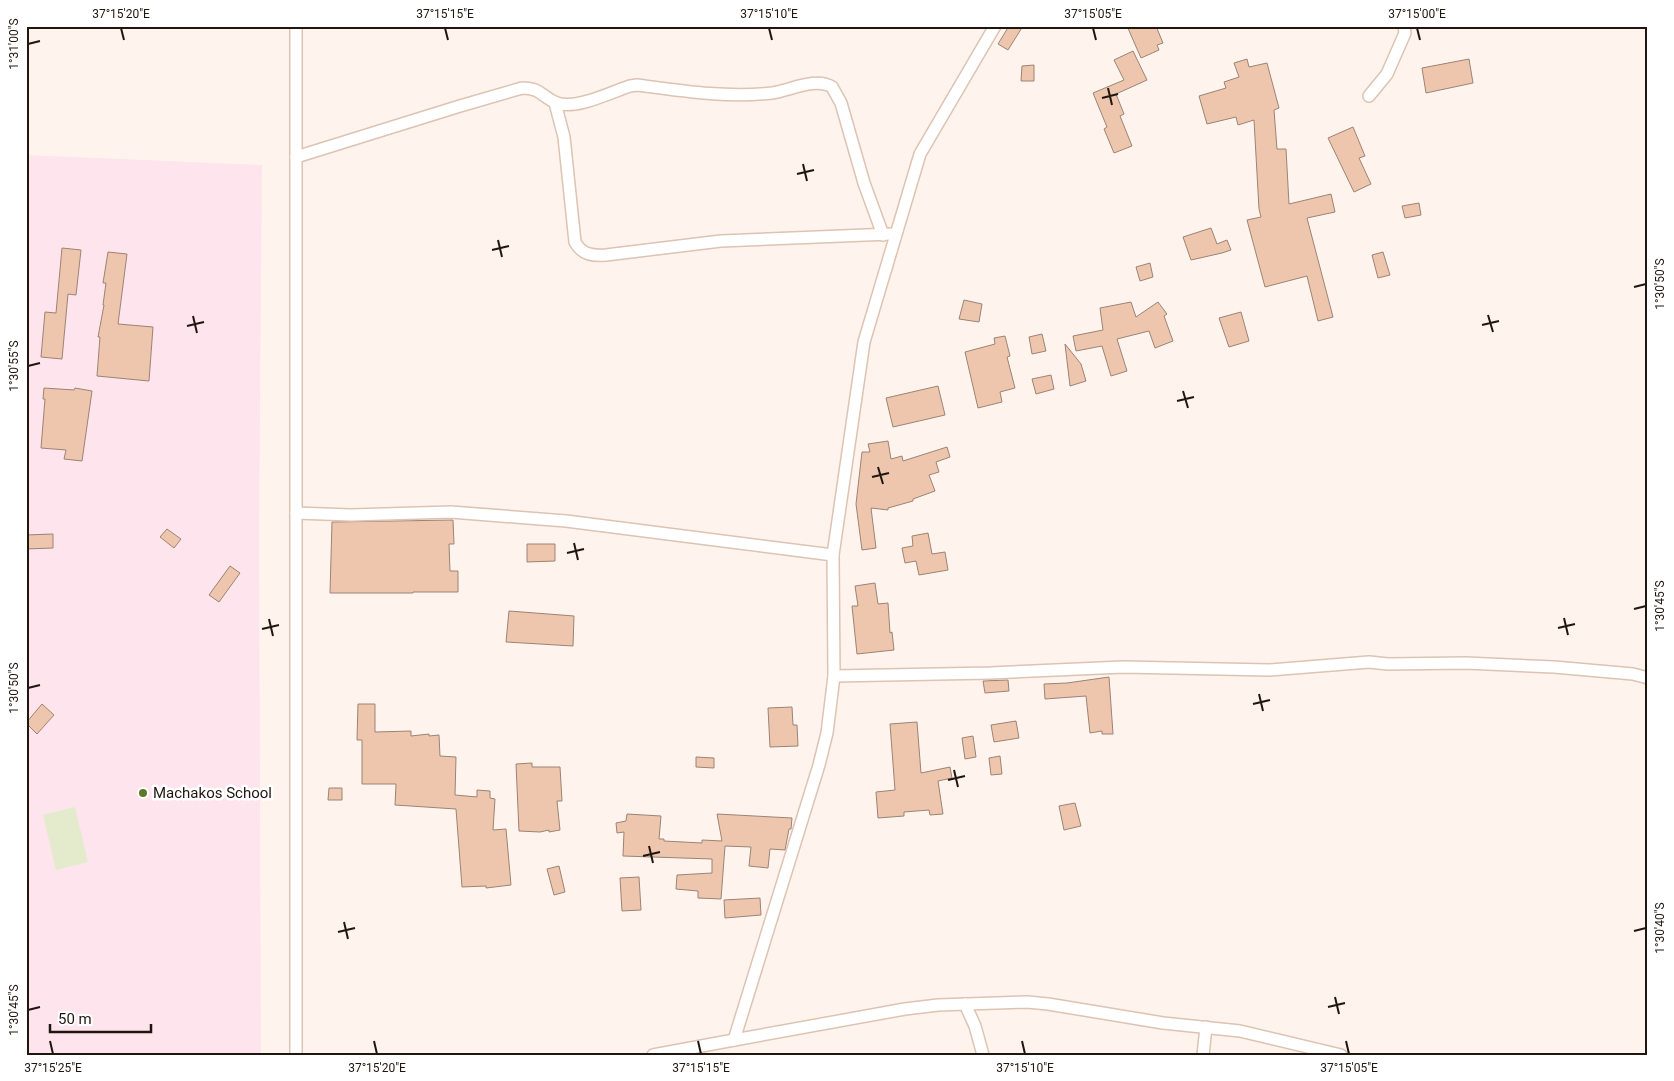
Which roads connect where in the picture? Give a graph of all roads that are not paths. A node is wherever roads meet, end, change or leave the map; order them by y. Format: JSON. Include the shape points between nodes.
{"nodes":[{"id":1,"x":296,"y":26,"type":"edge"},
{"id":2,"x":995,"y":26,"type":"edge"},
{"id":3,"x":1404,"y":26,"type":"edge"},
{"id":4,"x":1369,"y":96,"type":"dead end"},
{"id":5,"x":555,"y":103,"type":"junction"},
{"id":6,"x":296,"y":157,"type":"junction"},
{"id":7,"x":896,"y":234,"type":"junction"},
{"id":8,"x":883,"y":235,"type":"junction"},
{"id":9,"x":296,"y":513,"type":"junction"},
{"id":10,"x":833,"y":555,"type":"junction"},
{"id":11,"x":834,"y":676,"type":"junction"},
{"id":12,"x":1648,"y":678,"type":"edge"},
{"id":13,"x":965,"y":1004,"type":"junction"},
{"id":14,"x":1206,"y":1027,"type":"junction"},
{"id":15,"x":734,"y":1040,"type":"junction"},
{"id":16,"x":296,"y":1055,"type":"edge"},
{"id":17,"x":653,"y":1055,"type":"edge"},
{"id":18,"x":983,"y":1055,"type":"edge"},
{"id":19,"x":1203,"y":1055,"type":"edge"},
{"id":20,"x":1341,"y":1055,"type":"edge"}],
"edges":[{"from":1,"to":6,"type":"street"},
{"from":2,"to":7,"type":"street","via":[[920,154]]},
{"from":3,"to":4,"type":"street","via":[[1405,33],[1387,74]]},
{"from":5,"to":6,"type":"street","via":[[538,90],[522,88]]},
{"from":5,"to":8,"type":"street","via":[[566,106],[580,103],[637,85],[740,95],[783,91],[815,83],[828,85],[841,103]]},
{"from":5,"to":8,"type":"street","via":[[564,137],[575,242],[586,254],[606,255],[721,241]]},
{"from":6,"to":9,"type":"street"},
{"from":7,"to":8,"type":"street"},
{"from":7,"to":10,"type":"street","via":[[864,342]]},
{"from":9,"to":10,"type":"street","via":[[480,514],[566,521]]},
{"from":9,"to":16,"type":"street"},
{"from":10,"to":11,"type":"street"},
{"from":11,"to":12,"type":"street","via":[[1123,667],[1269,670],[1369,662],[1554,667]]},
{"from":11,"to":15,"type":"street","via":[[827,733],[819,765]]},
{"from":13,"to":14,"type":"street","via":[[1048,1004]]},
{"from":13,"to":15,"type":"street","via":[[905,1009]]},
{"from":13,"to":18,"type":"street"},
{"from":14,"to":19,"type":"street"},
{"from":14,"to":20,"type":"street","via":[[1272,1037]]},
{"from":15,"to":17,"type":"street"}]}
